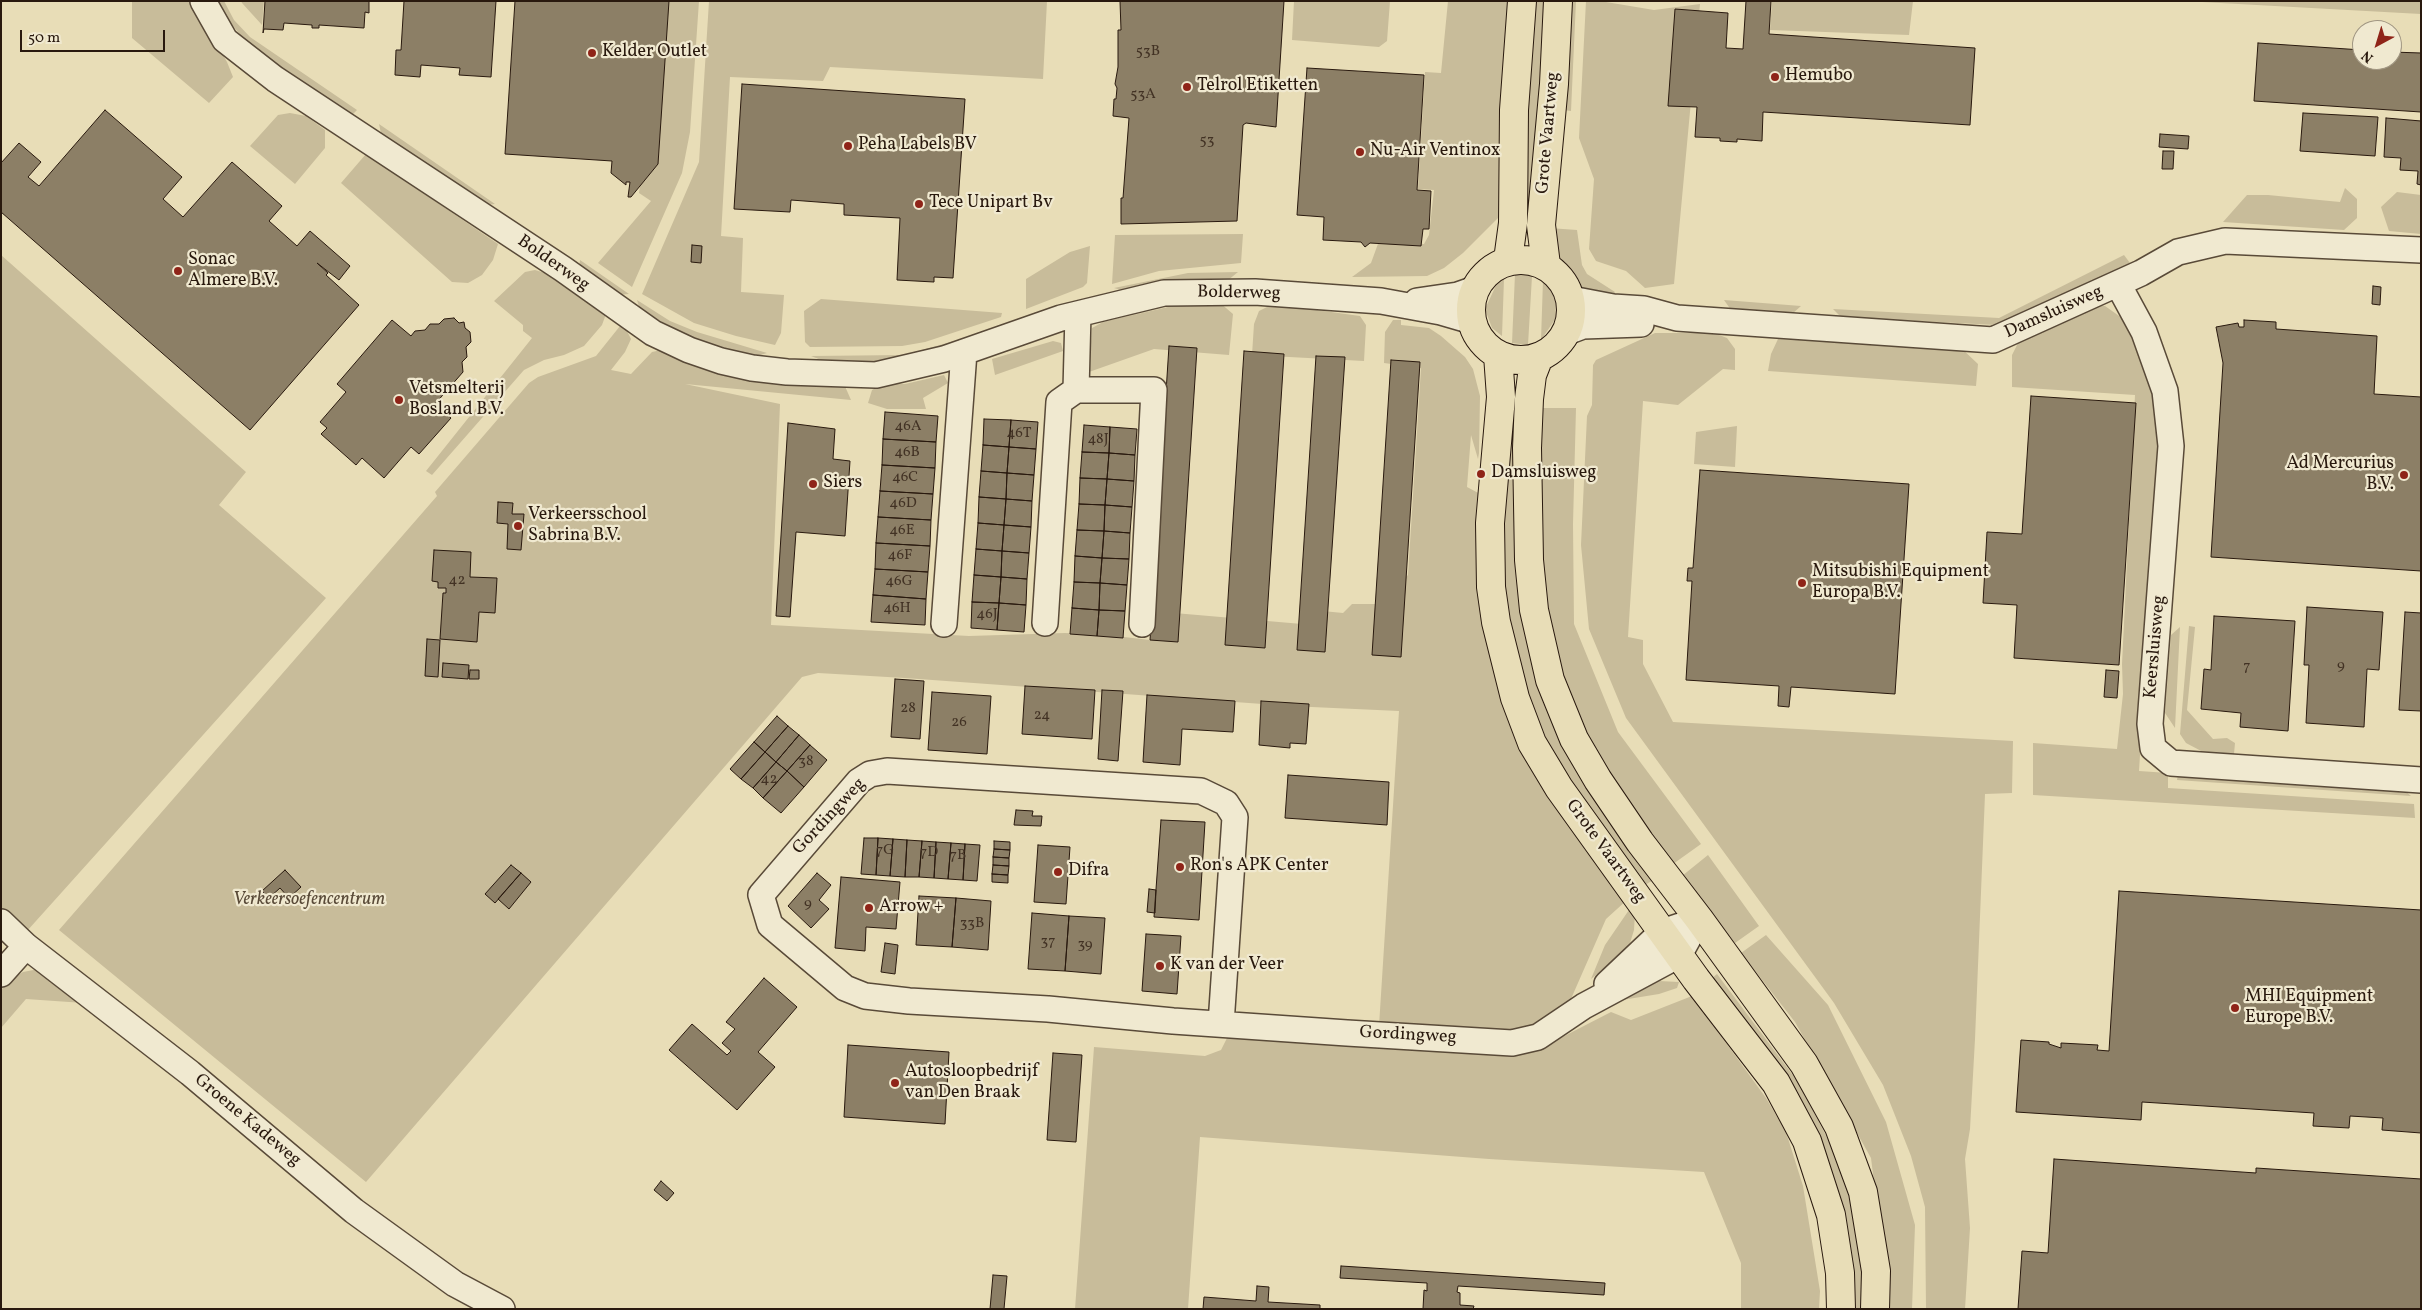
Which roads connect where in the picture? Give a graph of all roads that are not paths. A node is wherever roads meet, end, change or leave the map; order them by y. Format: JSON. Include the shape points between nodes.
{"nodes":[{"id":1,"x":202,"y":1,"type":"edge"},
{"id":2,"x":1522,"y":1,"type":"edge"},
{"id":3,"x":1558,"y":1,"type":"edge"},
{"id":4,"x":2421,"y":250,"type":"edge"},
{"id":5,"x":1508,"y":260,"type":"junction"},
{"id":6,"x":1546,"y":265,"type":"junction"},
{"id":7,"x":2118,"y":284,"type":"junction"},
{"id":8,"x":1475,"y":289,"type":"junction"},
{"id":9,"x":1571,"y":300,"type":"junction"},
{"id":10,"x":1402,"y":304,"type":"junction"},
{"id":11,"x":1078,"y":314,"type":"junction"},
{"id":12,"x":1678,"y":318,"type":"junction"},
{"id":13,"x":1472,"y":321,"type":"junction"},
{"id":14,"x":1567,"y":332,"type":"junction"},
{"id":15,"x":964,"y":352,"type":"junction"},
{"id":16,"x":1498,"y":355,"type":"junction"},
{"id":17,"x":1539,"y":357,"type":"junction"},
{"id":18,"x":1076,"y":390,"type":"junction"},
{"id":19,"x":1045,"y":623,"type":"dead end"},
{"id":20,"x":944,"y":624,"type":"dead end"},
{"id":21,"x":1142,"y":624,"type":"dead end"},
{"id":22,"x":2421,"y":780,"type":"edge"},
{"id":23,"x":1699,"y":919,"type":"junction"},
{"id":24,"x":1,"y":922,"type":"edge"},
{"id":25,"x":1662,"y":932,"type":"junction"},
{"id":26,"x":26,"y":946,"type":"junction"},
{"id":27,"x":1679,"y":955,"type":"junction"},
{"id":28,"x":1,"y":974,"type":"edge"},
{"id":29,"x":1584,"y":1006,"type":"junction"},
{"id":30,"x":1221,"y":1024,"type":"junction"},
{"id":31,"x":502,"y":1309,"type":"edge"},
{"id":32,"x":1841,"y":1309,"type":"edge"},
{"id":33,"x":1874,"y":1309,"type":"edge"}],
"edges":[{"from":1,"to":15,"type":"street","name":"Bolderweg","via":[[226,40],[275,79],[532,248],[637,322],[689,350],[752,368],[868,374]]},
{"from":2,"to":5,"type":"main road","name":"Grote Vaartweg","via":[[1514,110],[1513,223]]},
{"from":3,"to":6,"type":"main road","name":"Grote Vaartweg","via":[[1541,225]]},
{"from":4,"to":7,"type":"street","name":"Damsluisweg","via":[[2226,241],[2178,252]]},
{"from":5,"to":6,"type":"main road","via":[[1521,259]]},
{"from":5,"to":8,"type":"main road","via":[[1494,266]]},
{"from":6,"to":9,"type":"main road","via":[[1558,274]]},
{"from":7,"to":12,"type":"street","name":"Damsluisweg","via":[[1993,340]]},
{"from":7,"to":22,"type":"street","name":"Keersluisweg","via":[[2144,332],[2165,391],[2171,446],[2150,724],[2153,748],[2171,763]]},
{"from":8,"to":10,"type":"street","name":"Bolderweg"},
{"from":8,"to":13,"type":"main road"},
{"from":9,"to":12,"type":"street","name":"Damsluisweg","via":[[1644,309]]},
{"from":9,"to":14,"type":"main road"},
{"from":10,"to":11,"type":"street","name":"Bolderweg","via":[[1255,292],[1164,293]]},
{"from":10,"to":13,"type":"street","name":"Bolderweg"},
{"from":11,"to":15,"type":"street","name":"Bolderweg"},
{"from":11,"to":18,"type":"street"},
{"from":12,"to":14,"type":"street","name":"Damsluisweg","via":[[1648,324],[1583,326]]},
{"from":13,"to":16,"type":"main road","via":[[1481,341]]},
{"from":14,"to":17,"type":"main road","via":[[1555,348]]},
{"from":15,"to":20,"type":"street"},
{"from":16,"to":17,"type":"main road","via":[[1511,360]]},
{"from":16,"to":25,"type":"main road","name":"Grote Vaartweg","via":[[1501,397],[1490,523],[1491,587],[1496,622],[1515,698],[1532,743],[1559,788]]},
{"from":17,"to":23,"type":"main road","name":"Grote Vaartweg","via":[[1532,375],[1529,399],[1529,560],[1534,610],[1550,680],[1574,739],[1598,780]]},
{"from":18,"to":19,"type":"street","via":[[1058,402]]},
{"from":18,"to":21,"type":"street","via":[[1154,390]]},
{"from":23,"to":25,"type":"street","name":"Gordingweg"},
{"from":23,"to":27,"type":"street"},
{"from":23,"to":33,"type":"main road","name":"Grote Vaartweg","via":[[1804,1064],[1839,1127],[1863,1192],[1876,1271]]},
{"from":24,"to":26,"type":"street","name":"Groene Kadeweg"},
{"from":25,"to":27,"type":"main road","name":"Grote Vaartweg"},
{"from":25,"to":29,"type":"street","name":"Gordingweg"},
{"from":26,"to":28,"type":"street"},
{"from":26,"to":31,"type":"street","name":"Groene Kadeweg","via":[[190,1073],[354,1211],[455,1284]]},
{"from":27,"to":29,"type":"street","name":"Gordingweg"},
{"from":27,"to":32,"type":"main road","name":"Grote Vaartweg","via":[[1776,1083],[1807,1141],[1831,1215],[1840,1273]]},
{"from":29,"to":30,"type":"street","name":"Gordingweg","via":[[1538,1037],[1512,1043]]},
{"from":30,"to":30,"type":"street","name":"Gordingweg","via":[[865,996],[845,988],[770,925],[761,895],[859,781],[870,774],[886,771],[1201,791],[1226,803],[1235,817]]}]}
